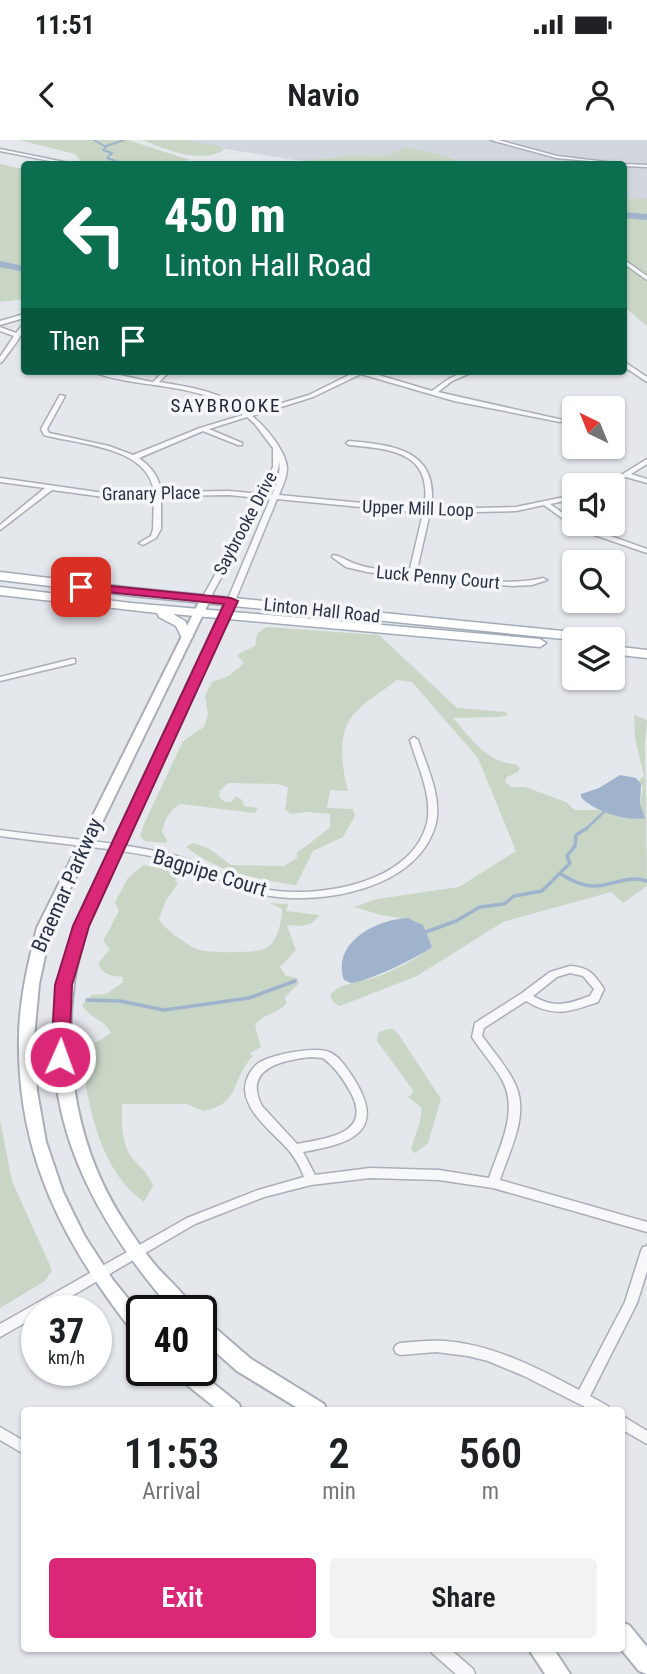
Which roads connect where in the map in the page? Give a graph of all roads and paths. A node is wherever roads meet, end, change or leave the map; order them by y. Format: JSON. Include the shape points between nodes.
{"nodes":[{"id":1,"x":493,"y":140,"type":"edge"},
{"id":2,"x":0,"y":150,"type":"edge"},
{"id":3,"x":54,"y":161,"type":"edge"},
{"id":4,"x":590,"y":161,"type":"edge"},
{"id":5,"x":627,"y":165,"type":"edge"},
{"id":6,"x":647,"y":166,"type":"edge"},
{"id":7,"x":627,"y":264,"type":"edge"},
{"id":8,"x":647,"y":278,"type":"edge"},
{"id":9,"x":21,"y":317,"type":"edge"},
{"id":10,"x":0,"y":323,"type":"edge"},
{"id":11,"x":0,"y":329,"type":"edge"},
{"id":12,"x":21,"y":330,"type":"edge"},
{"id":13,"x":18,"y":335,"type":"junction"},
{"id":14,"x":0,"y":361,"type":"edge"},
{"id":15,"x":627,"y":366,"type":"edge"},
{"id":16,"x":117,"y":375,"type":"edge"},
{"id":17,"x":163,"y":375,"type":"edge"},
{"id":18,"x":355,"y":375,"type":"edge"},
{"id":19,"x":371,"y":375,"type":"edge"},
{"id":20,"x":462,"y":375,"type":"edge"},
{"id":21,"x":647,"y":380,"type":"edge"},
{"id":22,"x":156,"y":382,"type":"junction"},
{"id":23,"x":433,"y":393,"type":"junction"},
{"id":24,"x":62,"y":396,"type":"dead end"},
{"id":25,"x":250,"y":415,"type":"junction"},
{"id":26,"x":560,"y":420,"type":"dead end"},
{"id":27,"x":202,"y":429,"type":"junction"},
{"id":28,"x":349,"y":443,"type":"dead end"},
{"id":29,"x":240,"y":444,"type":"dead end"},
{"id":30,"x":274,"y":445,"type":"junction"},
{"id":31,"x":132,"y":458,"type":"junction"},
{"id":32,"x":647,"y":461,"type":"edge"},
{"id":33,"x":628,"y":475,"type":"junction"},
{"id":34,"x":625,"y":476,"type":"edge"},
{"id":35,"x":0,"y":480,"type":"edge"},
{"id":36,"x":647,"y":481,"type":"edge"},
{"id":37,"x":51,"y":486,"type":"junction"},
{"id":38,"x":156,"y":495,"type":"junction"},
{"id":39,"x":261,"y":497,"type":"junction"},
{"id":40,"x":276,"y":498,"type":"junction"},
{"id":41,"x":562,"y":500,"type":"edge"},
{"id":42,"x":546,"y":504,"type":"junction"},
{"id":43,"x":428,"y":511,"type":"junction"},
{"id":44,"x":0,"y":528,"type":"edge"},
{"id":45,"x":144,"y":543,"type":"dead end"},
{"id":46,"x":647,"y":551,"type":"edge"},
{"id":47,"x":336,"y":557,"type":"dead end"},
{"id":48,"x":412,"y":575,"type":"junction"},
{"id":49,"x":0,"y":576,"type":"edge"},
{"id":50,"x":542,"y":580,"type":"dead end"},
{"id":51,"x":0,"y":591,"type":"edge"},
{"id":52,"x":205,"y":600,"type":"junction"},
{"id":53,"x":231,"y":601,"type":"junction"},
{"id":54,"x":148,"y":609,"type":"junction"},
{"id":55,"x":198,"y":614,"type":"junction"},
{"id":56,"x":225,"y":615,"type":"junction"},
{"id":57,"x":562,"y":635,"type":"edge"},
{"id":58,"x":187,"y":637,"type":"junction"},
{"id":59,"x":625,"y":641,"type":"edge"},
{"id":60,"x":647,"y":644,"type":"edge"},
{"id":61,"x":562,"y":645,"type":"edge"},
{"id":62,"x":625,"y":651,"type":"edge"},
{"id":63,"x":647,"y":654,"type":"edge"},
{"id":64,"x":72,"y":661,"type":"dead end"},
{"id":65,"x":0,"y":679,"type":"edge"},
{"id":66,"x":414,"y":740,"type":"dead end"},
{"id":67,"x":0,"y":833,"type":"edge"},
{"id":68,"x":84,"y":845,"type":"junction"},
{"id":69,"x":116,"y":849,"type":"junction"},
{"id":70,"x":526,"y":996,"type":"junction"},
{"id":71,"x":295,"y":1149,"type":"junction"},
{"id":72,"x":311,"y":1180,"type":"junction"},
{"id":73,"x":493,"y":1183,"type":"junction"},
{"id":74,"x":647,"y":1227,"type":"edge"},
{"id":75,"x":647,"y":1251,"type":"edge"},
{"id":76,"x":135,"y":1253,"type":"junction"},
{"id":77,"x":96,"y":1275,"type":"junction"},
{"id":78,"x":171,"y":1295,"type":"edge"},
{"id":79,"x":126,"y":1311,"type":"edge"},
{"id":80,"x":0,"y":1331,"type":"edge"},
{"id":81,"x":217,"y":1341,"type":"edge"},
{"id":82,"x":400,"y":1349,"type":"dead end"},
{"id":83,"x":203,"y":1386,"type":"edge"},
{"id":84,"x":582,"y":1398,"type":"junction"},
{"id":85,"x":228,"y":1407,"type":"edge"},
{"id":86,"x":312,"y":1407,"type":"edge"},
{"id":87,"x":598,"y":1407,"type":"edge"},
{"id":88,"x":625,"y":1424,"type":"edge"},
{"id":89,"x":0,"y":1433,"type":"edge"},
{"id":90,"x":647,"y":1438,"type":"edge"},
{"id":91,"x":21,"y":1446,"type":"edge"},
{"id":92,"x":625,"y":1638,"type":"edge"},
{"id":93,"x":442,"y":1652,"type":"edge"},
{"id":94,"x":542,"y":1652,"type":"edge"},
{"id":95,"x":647,"y":1663,"type":"edge"},
{"id":96,"x":468,"y":1674,"type":"edge"},
{"id":97,"x":559,"y":1674,"type":"edge"}],
"edges":[{"from":1,"to":4,"type":"street"},
{"from":2,"to":3,"type":"street"},
{"from":5,"to":6,"type":"street"},
{"from":7,"to":8,"type":"street"},
{"from":9,"to":10,"type":"street"},
{"from":11,"to":13,"type":"street"},
{"from":12,"to":13,"type":"street"},
{"from":13,"to":14,"type":"street"},
{"from":15,"to":21,"type":"street"},
{"from":16,"to":22,"type":"street","name":"Saybrooke Drive"},
{"from":17,"to":22,"type":"street"},
{"from":18,"to":25,"type":"street","via":[[319,393]]},
{"from":19,"to":23,"type":"street"},
{"from":20,"to":23,"type":"street"},
{"from":22,"to":25,"type":"street","name":"Saybrooke Drive","via":[[218,396]]},
{"from":23,"to":26,"type":"street"},
{"from":24,"to":31,"type":"street","via":[[44,432],[94,443]]},
{"from":25,"to":27,"type":"street"},
{"from":25,"to":30,"type":"street","name":"Saybrooke Drive"},
{"from":27,"to":29,"type":"street"},
{"from":27,"to":31,"type":"street"},
{"from":28,"to":43,"type":"street","via":[[382,446],[419,463],[430,480]]},
{"from":30,"to":39,"type":"street","name":"Saybrooke Drive","via":[[276,467]]},
{"from":30,"to":40,"type":"street","name":"Saybrooke Drive","via":[[285,468]]},
{"from":31,"to":38,"type":"street","via":[[151,472]]},
{"from":32,"to":33,"type":"street"},
{"from":33,"to":34,"type":"street"},
{"from":33,"to":36,"type":"street"},
{"from":35,"to":37,"type":"street","name":"Granary Place"},
{"from":37,"to":38,"type":"street","name":"Granary Place","via":[[104,495]]},
{"from":37,"to":44,"type":"street"},
{"from":38,"to":39,"type":"street","name":"Granary Place"},
{"from":38,"to":45,"type":"street","via":[[157,533]]},
{"from":39,"to":40,"type":"street","name":"Upper Mill Loop"},
{"from":39,"to":52,"type":"street","name":"Saybrooke Drive"},
{"from":40,"to":43,"type":"street","name":"Upper Mill Loop"},
{"from":40,"to":53,"type":"street","name":"Saybrooke Drive"},
{"from":41,"to":42,"type":"street","name":"Upper Mill Loop"},
{"from":42,"to":43,"type":"street","name":"Upper Mill Loop","via":[[490,511]]},
{"from":42,"to":46,"type":"street","via":[[579,527]]},
{"from":43,"to":48,"type":"street"},
{"from":47,"to":48,"type":"street","name":"Luck Penny Court","via":[[367,570]]},
{"from":48,"to":50,"type":"street","name":"Luck Penny Court","via":[[534,584]]},
{"from":49,"to":52,"type":"main road","name":"Linton Hall Road"},
{"from":51,"to":54,"type":"main road","name":"Linton Hall Road"},
{"from":52,"to":53,"type":"main road","name":"Linton Hall Road"},
{"from":52,"to":55,"type":"street","name":"Braemar Parkway"},
{"from":53,"to":56,"type":"street","name":"Braemar Parkway"},
{"from":53,"to":57,"type":"main road","name":"Linton Hall Road"},
{"from":54,"to":55,"type":"main road","name":"Linton Hall Road"},
{"from":54,"to":58,"type":"main road","via":[[176,620]]},
{"from":55,"to":56,"type":"main road","name":"Linton Hall Road"},
{"from":55,"to":58,"type":"street","name":"Braemar Parkway"},
{"from":56,"to":61,"type":"main road","name":"Linton Hall Road"},
{"from":56,"to":69,"type":"street","name":"Braemar Parkway"},
{"from":58,"to":68,"type":"street","name":"Braemar Parkway"},
{"from":59,"to":60,"type":"main road"},
{"from":62,"to":63,"type":"main road"},
{"from":64,"to":65,"type":"street"},
{"from":66,"to":69,"type":"street","name":"Bagpipe Court","via":[[430,798],[431,824],[411,858],[361,886],[307,895],[265,892],[181,860]]},
{"from":67,"to":68,"type":"street","name":"Bagpipe Court"},
{"from":68,"to":69,"type":"street","name":"Bagpipe Court"},
{"from":68,"to":77,"type":"street","name":"Braemar Parkway","via":[[36,950],[23,1009],[22,1070],[39,1162],[59,1211]]},
{"from":69,"to":76,"type":"street","name":"Braemar Parkway","via":[[71,955],[64,985],[60,1057],[77,1141],[93,1181]]},
{"from":70,"to":70,"type":"street","via":[[547,1009],[562,1010],[594,999],[599,989],[587,973],[567,969],[556,972]]},
{"from":70,"to":73,"type":"street","via":[[477,1031],[509,1082],[515,1104]]},
{"from":71,"to":71,"type":"street","via":[[255,1107],[251,1086],[262,1066],[309,1053],[325,1055],[336,1063],[360,1099],[361,1118],[347,1136]]},
{"from":71,"to":72,"type":"street"},
{"from":72,"to":73,"type":"street","via":[[404,1172]]},
{"from":72,"to":76,"type":"street","via":[[226,1206]]},
{"from":73,"to":74,"type":"street"},
{"from":75,"to":84,"type":"street","via":[[631,1303]]},
{"from":76,"to":77,"type":"street"},
{"from":76,"to":78,"type":"street","name":"Braemar Parkway"},
{"from":77,"to":79,"type":"street","name":"Braemar Parkway"},
{"from":77,"to":80,"type":"street"},
{"from":81,"to":86,"type":"street","via":[[244,1365]]},
{"from":82,"to":84,"type":"street","via":[[453,1347],[518,1368]]},
{"from":83,"to":85,"type":"street"},
{"from":84,"to":87,"type":"street"},
{"from":88,"to":90,"type":"street"},
{"from":89,"to":91,"type":"street"},
{"from":92,"to":95,"type":"street"},
{"from":93,"to":96,"type":"street"},
{"from":94,"to":97,"type":"street"}]}
